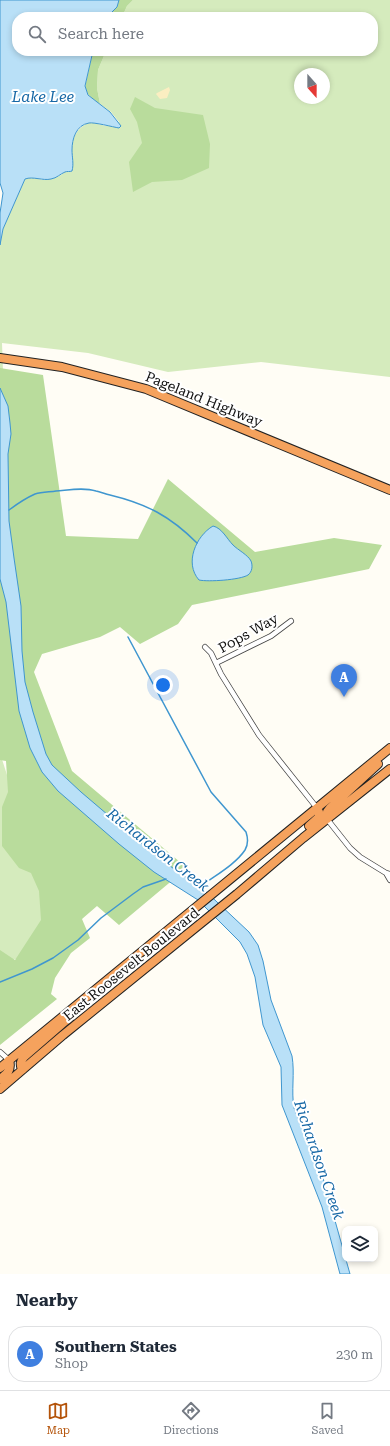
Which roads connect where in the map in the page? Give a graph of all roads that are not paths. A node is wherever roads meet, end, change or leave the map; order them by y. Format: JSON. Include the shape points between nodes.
{"nodes":[{"id":1,"x":4,"y":358,"type":"edge"},
{"id":2,"x":390,"y":490,"type":"edge"},
{"id":3,"x":291,"y":621,"type":"dead end"},
{"id":4,"x":204,"y":647,"type":"dead end"},
{"id":5,"x":216,"y":663,"type":"junction"},
{"id":6,"x":390,"y":749,"type":"edge"},
{"id":7,"x":390,"y":769,"type":"edge"},
{"id":8,"x":317,"y":808,"type":"junction"},
{"id":9,"x":327,"y":819,"type":"junction"},
{"id":10,"x":261,"y":873,"type":"junction"},
{"id":11,"x":388,"y":873,"type":"edge"},
{"id":12,"x":390,"y":880,"type":"edge"},
{"id":13,"x":99,"y":988,"type":"junction"},
{"id":14,"x":0,"y":1052,"type":"edge"},
{"id":15,"x":9,"y":1060,"type":"junction"},
{"id":16,"x":0,"y":1068,"type":"edge"},
{"id":17,"x":22,"y":1070,"type":"junction"},
{"id":18,"x":0,"y":1079,"type":"edge"},
{"id":19,"x":0,"y":1088,"type":"edge"}],
"edges":[{"from":1,"to":2,"type":"highway","name":"Pageland Highway","via":[[62,367],[146,388]]},
{"from":3,"to":5,"type":"street","name":"Pops Way","via":[[271,636]]},
{"from":4,"to":5,"type":"street"},
{"from":5,"to":8,"type":"street","via":[[259,735]]},
{"from":6,"to":8,"type":"highway","name":"East Roosevelt Boulevard"},
{"from":6,"to":9,"type":"highway","via":[[370,772],[330,808]]},
{"from":7,"to":9,"type":"highway","name":"East Roosevelt Boulevard"},
{"from":8,"to":10,"type":"highway","via":[[318,818]]},
{"from":8,"to":13,"type":"highway","name":"East Roosevelt Boulevard"},
{"from":9,"to":10,"type":"highway","name":"East Roosevelt Boulevard"},
{"from":9,"to":11,"type":"street","via":[[360,857]]},
{"from":10,"to":17,"type":"highway","name":"East Roosevelt Boulevard"},
{"from":11,"to":12,"type":"street"},
{"from":13,"to":15,"type":"highway","name":"East Roosevelt Boulevard"},
{"from":13,"to":17,"type":"highway","via":[[89,1000],[24,1057],[20,1065]]},
{"from":14,"to":15,"type":"street"},
{"from":15,"to":16,"type":"highway","name":"East Roosevelt Boulevard"},
{"from":15,"to":18,"type":"highway","via":[[10,1069]]},
{"from":17,"to":19,"type":"highway","name":"East Roosevelt Boulevard"}]}
